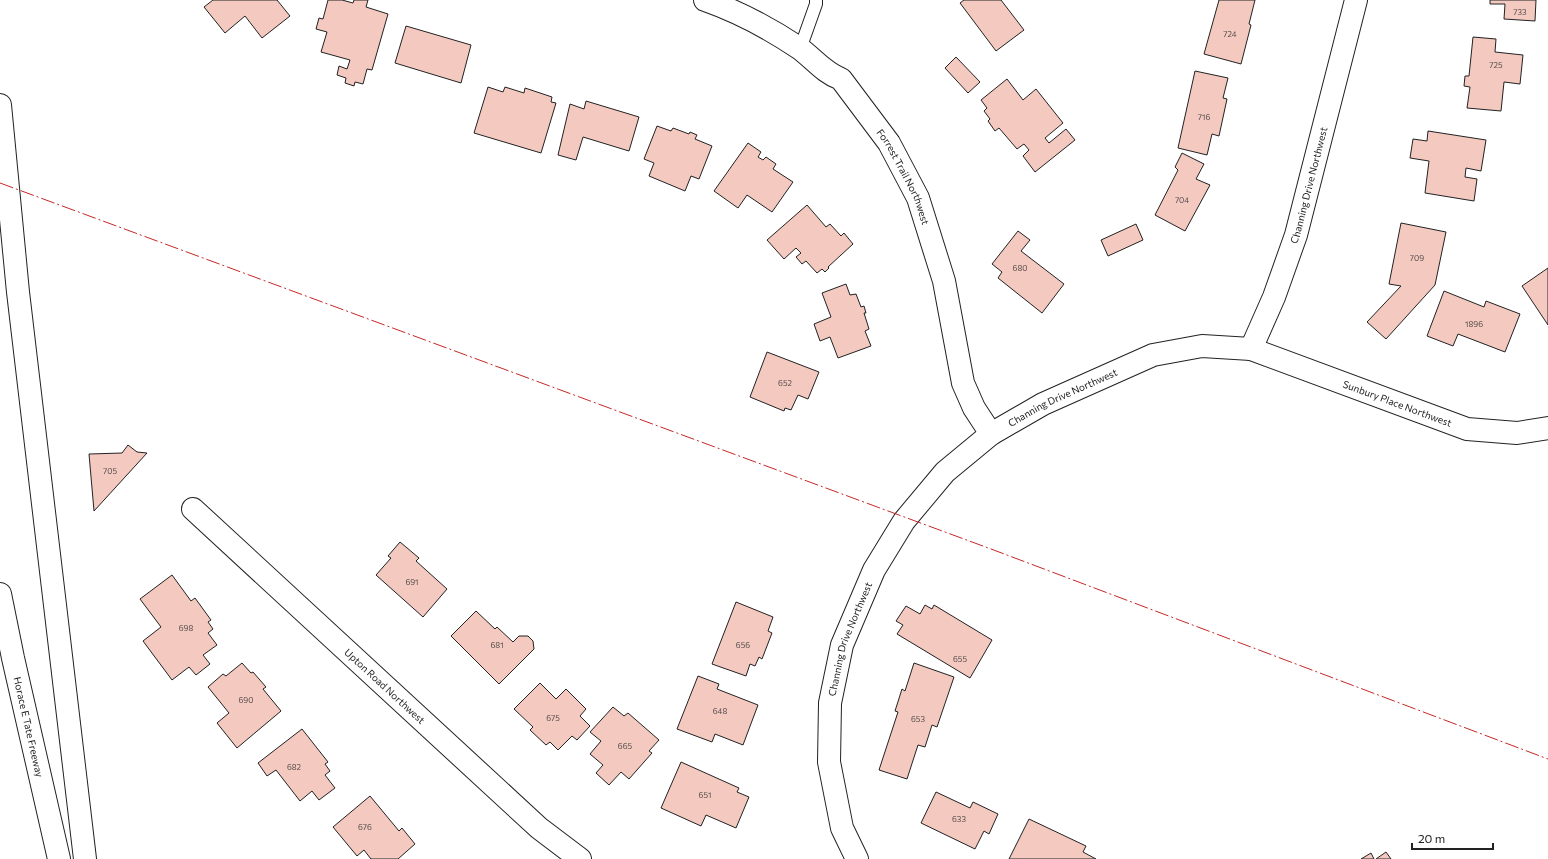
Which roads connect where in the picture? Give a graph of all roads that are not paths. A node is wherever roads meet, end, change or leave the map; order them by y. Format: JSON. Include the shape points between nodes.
{"nodes":[{"id":1,"x":706,"y":0,"type":"edge"},
{"id":2,"x":816,"y":0,"type":"edge"},
{"id":3,"x":1356,"y":0,"type":"edge"},
{"id":4,"x":800,"y":49,"type":"junction"},
{"id":5,"x":0,"y":105,"type":"edge"},
{"id":6,"x":1251,"y":349,"type":"junction"},
{"id":7,"x":1548,"y":428,"type":"edge"},
{"id":8,"x":991,"y":434,"type":"junction"},
{"id":9,"x":193,"y":508,"type":"dead end"},
{"id":10,"x":0,"y":594,"type":"edge"},
{"id":11,"x":59,"y":859,"type":"edge"},
{"id":12,"x":85,"y":859,"type":"edge"},
{"id":13,"x":580,"y":859,"type":"edge"},
{"id":14,"x":857,"y":859,"type":"edge"}],
"edges":[{"from":1,"to":4,"type":"main road","name":"Forrest Trail Northwest","via":[[764,25]]},
{"from":2,"to":4,"type":"lane"},
{"from":3,"to":6,"type":"main road","name":"Channing Drive Northwest","via":[[1296,235],[1274,297]]},
{"from":4,"to":8,"type":"main road","name":"Forrest Trail Northwest","via":[[833,76],[841,79],[889,143],[918,198],[944,281],[963,383],[974,408]]},
{"from":5,"to":12,"type":"main road","via":[[18,292]]},
{"from":6,"to":7,"type":"main road","name":"Sunbury Place Northwest","via":[[1467,429],[1517,433]]},
{"from":6,"to":8,"type":"main road","name":"Channing Drive Northwest","via":[[1202,346],[1152,356],[1043,404]]},
{"from":8,"to":14,"type":"main road","name":"Channing Drive Northwest","via":[[945,472],[904,521],[874,570],[842,646],[830,703],[830,762],[842,828]]},
{"from":9,"to":13,"type":"main road","name":"Upton Road Northwest","via":[[538,828]]},
{"from":10,"to":11,"type":"main road","name":"Horace E Tate Freeway"}]}
